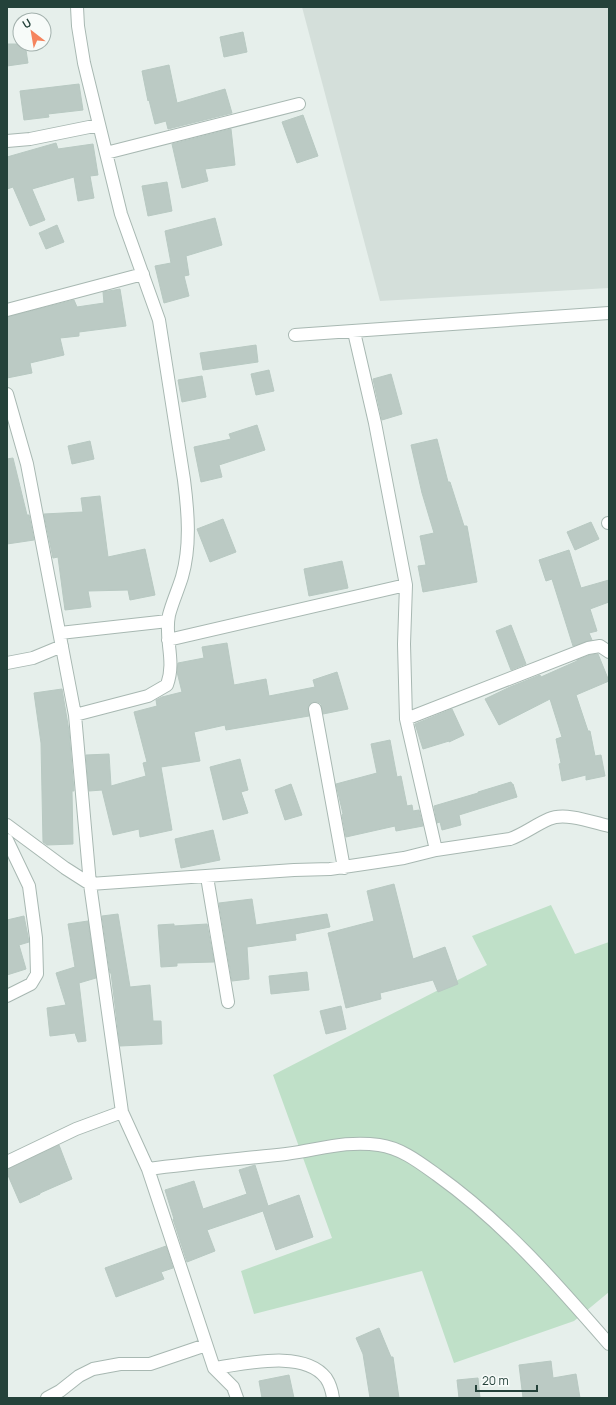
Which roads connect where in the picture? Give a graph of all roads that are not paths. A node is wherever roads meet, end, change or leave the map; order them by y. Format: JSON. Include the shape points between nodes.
{"nodes":[{"id":1,"x":77,"y":7,"type":"edge"},
{"id":2,"x":299,"y":104,"type":"dead end"},
{"id":3,"x":99,"y":125,"type":"junction"},
{"id":4,"x":7,"y":141,"type":"edge"},
{"id":5,"x":106,"y":153,"type":"junction"},
{"id":6,"x":143,"y":274,"type":"junction"},
{"id":7,"x":7,"y":310,"type":"edge"},
{"id":8,"x":609,"y":313,"type":"edge"},
{"id":9,"x":354,"y":332,"type":"junction"},
{"id":10,"x":295,"y":335,"type":"dead end"},
{"id":11,"x":7,"y":394,"type":"edge"},
{"id":12,"x":406,"y":585,"type":"junction"},
{"id":13,"x":168,"y":621,"type":"junction"},
{"id":14,"x":60,"y":633,"type":"junction"},
{"id":15,"x":168,"y":640,"type":"junction"},
{"id":16,"x":62,"y":646,"type":"junction"},
{"id":17,"x":609,"y":652,"type":"edge"},
{"id":18,"x":7,"y":663,"type":"edge"},
{"id":19,"x":315,"y":709,"type":"dead end"},
{"id":20,"x":75,"y":715,"type":"junction"},
{"id":21,"x":406,"y":719,"type":"junction"},
{"id":22,"x":7,"y":825,"type":"edge"},
{"id":23,"x":609,"y":826,"type":"edge"},
{"id":24,"x":7,"y":840,"type":"edge"},
{"id":25,"x":436,"y":850,"type":"junction"},
{"id":26,"x":344,"y":868,"type":"junction"},
{"id":27,"x":207,"y":877,"type":"junction"},
{"id":28,"x":90,"y":884,"type":"junction"},
{"id":29,"x":7,"y":996,"type":"edge"},
{"id":30,"x":228,"y":1002,"type":"dead end"},
{"id":31,"x":122,"y":1112,"type":"junction"},
{"id":32,"x":7,"y":1162,"type":"edge"},
{"id":33,"x":148,"y":1169,"type":"junction"},
{"id":34,"x":609,"y":1344,"type":"edge"},
{"id":35,"x":206,"y":1345,"type":"junction"},
{"id":36,"x":214,"y":1368,"type":"junction"},
{"id":37,"x":47,"y":1398,"type":"edge"},
{"id":38,"x":237,"y":1398,"type":"edge"},
{"id":39,"x":334,"y":1398,"type":"edge"}],
"edges":[{"from":1,"to":3,"type":"street","via":[[84,63]]},
{"from":2,"to":5,"type":"street"},
{"from":3,"to":4,"type":"street"},
{"from":3,"to":5,"type":"street"},
{"from":5,"to":6,"type":"street","via":[[121,214]]},
{"from":6,"to":7,"type":"street"},
{"from":6,"to":13,"type":"street","via":[[159,320],[187,503],[186,557]]},
{"from":8,"to":9,"type":"street"},
{"from":9,"to":10,"type":"street"},
{"from":9,"to":12,"type":"street","via":[[375,424]]},
{"from":11,"to":14,"type":"street","via":[[27,464]]},
{"from":12,"to":15,"type":"street"},
{"from":12,"to":21,"type":"street"},
{"from":13,"to":14,"type":"street"},
{"from":13,"to":15,"type":"street"},
{"from":14,"to":16,"type":"street"},
{"from":15,"to":20,"type":"street","via":[[171,666],[167,686],[148,696]]},
{"from":16,"to":18,"type":"street","via":[[33,658]]},
{"from":16,"to":20,"type":"street"},
{"from":17,"to":21,"type":"street","via":[[600,646],[588,648]]},
{"from":19,"to":26,"type":"street"},
{"from":20,"to":28,"type":"street"},
{"from":21,"to":25,"type":"street"},
{"from":22,"to":28,"type":"street"},
{"from":23,"to":25,"type":"street","via":[[585,820],[550,818],[510,839]]},
{"from":24,"to":29,"type":"street","via":[[29,886],[36,938],[37,974],[31,984]]},
{"from":25,"to":26,"type":"street"},
{"from":26,"to":27,"type":"street"},
{"from":27,"to":28,"type":"street"},
{"from":27,"to":30,"type":"street"},
{"from":28,"to":31,"type":"street"},
{"from":31,"to":32,"type":"street","via":[[76,1129]]},
{"from":31,"to":33,"type":"street"},
{"from":33,"to":34,"type":"street","via":[[287,1154],[351,1143],[380,1145],[406,1153],[461,1192],[520,1245],[547,1272]]},
{"from":33,"to":35,"type":"street"},
{"from":35,"to":36,"type":"street"},
{"from":35,"to":37,"type":"street","via":[[150,1364],[120,1364],[93,1369]]},
{"from":36,"to":38,"type":"street","via":[[233,1387]]},
{"from":36,"to":39,"type":"street","via":[[274,1361],[306,1365],[313,1367],[326,1378]]}]}
